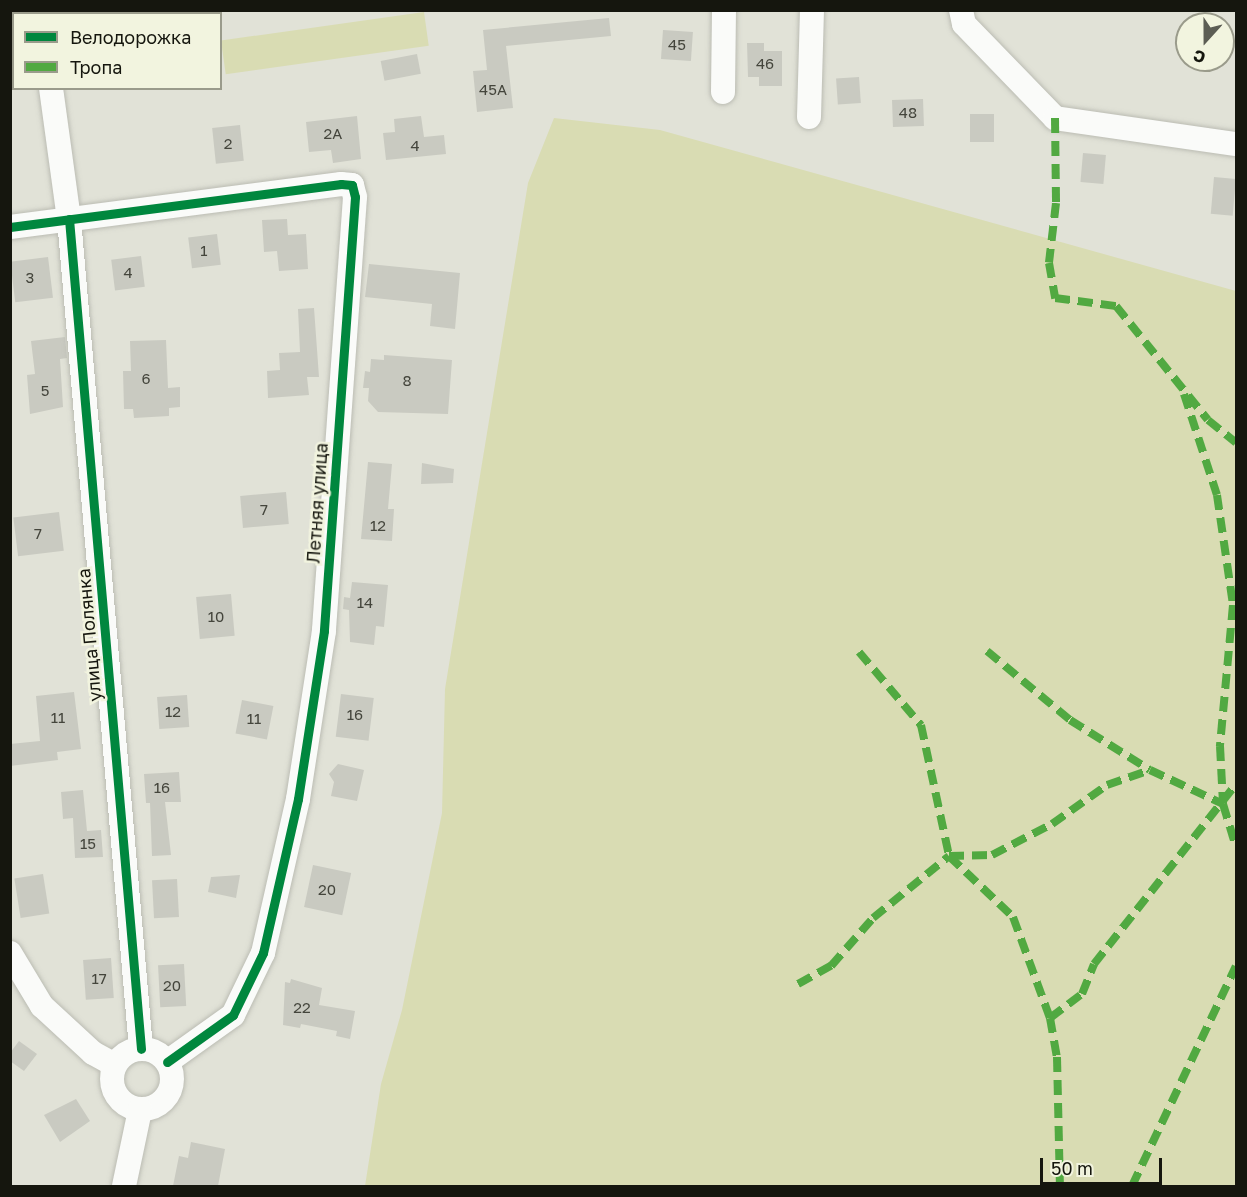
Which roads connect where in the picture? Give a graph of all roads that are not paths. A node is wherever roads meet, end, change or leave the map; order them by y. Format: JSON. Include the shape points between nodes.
{"nodes":[{"id":1,"x":724,"y":10,"type":"edge"},
{"id":2,"x":812,"y":10,"type":"edge"},
{"id":3,"x":961,"y":10,"type":"edge"},
{"id":4,"x":51,"y":90,"type":"edge"},
{"id":5,"x":723,"y":92,"type":"dead end"},
{"id":6,"x":809,"y":117,"type":"dead end"},
{"id":7,"x":1236,"y":144,"type":"edge"},
{"id":8,"x":69,"y":219,"type":"junction"},
{"id":9,"x":10,"y":227,"type":"edge"},
{"id":10,"x":10,"y":953,"type":"edge"},
{"id":11,"x":141,"y":1049,"type":"junction"},
{"id":12,"x":167,"y":1062,"type":"junction"},
{"id":13,"x":115,"y":1065,"type":"junction"},
{"id":14,"x":140,"y":1110,"type":"junction"},
{"id":15,"x":124,"y":1186,"type":"edge"}],
"edges":[{"from":1,"to":5,"type":"street"},
{"from":2,"to":6,"type":"street"},
{"from":3,"to":7,"type":"street","via":[[964,24],[1056,118]]},
{"from":4,"to":8,"type":"street","name":"улица Полянка"},
{"from":8,"to":9,"type":"street"},
{"from":8,"to":11,"type":"street","name":"улица Полянка"},
{"from":8,"to":12,"type":"street","name":"Летняя улица","via":[[342,184],[352,185],[354,197],[324,631],[298,799],[263,953],[233,1015]]},
{"from":10,"to":13,"type":"street","via":[[42,1006],[93,1053]]},
{"from":11,"to":12,"type":"street","via":[[156,1052]]},
{"from":11,"to":13,"type":"street","via":[[126,1053]]},
{"from":12,"to":14,"type":"street","via":[[172,1084],[161,1104]]},
{"from":13,"to":14,"type":"street","via":[[111,1085],[121,1102]]},
{"from":14,"to":15,"type":"street"}]}
